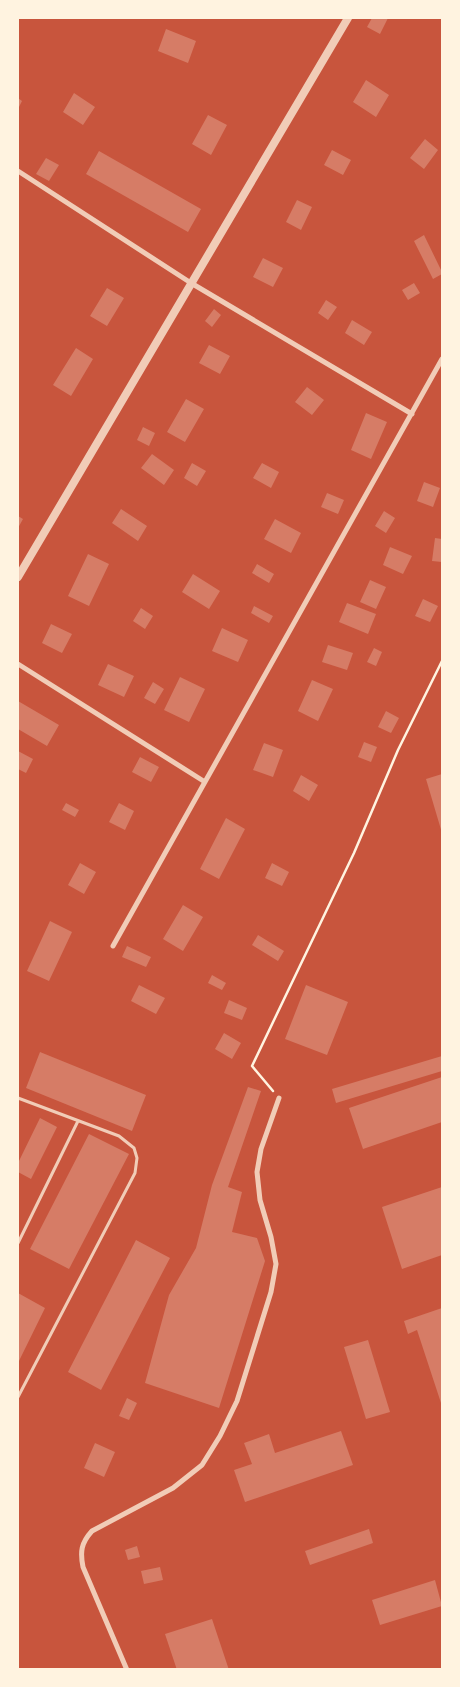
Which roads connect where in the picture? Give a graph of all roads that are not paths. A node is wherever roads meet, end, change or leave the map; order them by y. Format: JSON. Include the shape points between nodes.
{"nodes":[{"id":1,"x":348,"y":18,"type":"edge"},
{"id":2,"x":18,"y":171,"type":"edge"},
{"id":3,"x":191,"y":283,"type":"junction"},
{"id":4,"x":442,"y":359,"type":"edge"},
{"id":5,"x":412,"y":414,"type":"junction"},
{"id":6,"x":18,"y":578,"type":"edge"},
{"id":7,"x":18,"y":664,"type":"edge"},
{"id":8,"x":205,"y":782,"type":"junction"},
{"id":9,"x":113,"y":946,"type":"dead end"},
{"id":10,"x":18,"y":1098,"type":"edge"},
{"id":11,"x":279,"y":1098,"type":"road end"},
{"id":12,"x":78,"y":1120,"type":"junction"},
{"id":13,"x":18,"y":1243,"type":"edge"},
{"id":14,"x":18,"y":1398,"type":"edge"},
{"id":15,"x":127,"y":1670,"type":"edge"}],
"edges":[{"from":1,"to":3,"type":"street"},
{"from":2,"to":3,"type":"street"},
{"from":3,"to":5,"type":"street"},
{"from":3,"to":6,"type":"street"},
{"from":4,"to":5,"type":"street"},
{"from":5,"to":8,"type":"street"},
{"from":7,"to":8,"type":"street"},
{"from":8,"to":9,"type":"street"},
{"from":10,"to":12,"type":"lane"},
{"from":11,"to":15,"type":"street","via":[[256,1172],[276,1264],[271,1292],[237,1400],[202,1465],[173,1488],[92,1532],[81,1548],[83,1568]]},
{"from":12,"to":13,"type":"lane"},
{"from":12,"to":14,"type":"lane","via":[[119,1136],[134,1148],[137,1158],[135,1173]]}]}
